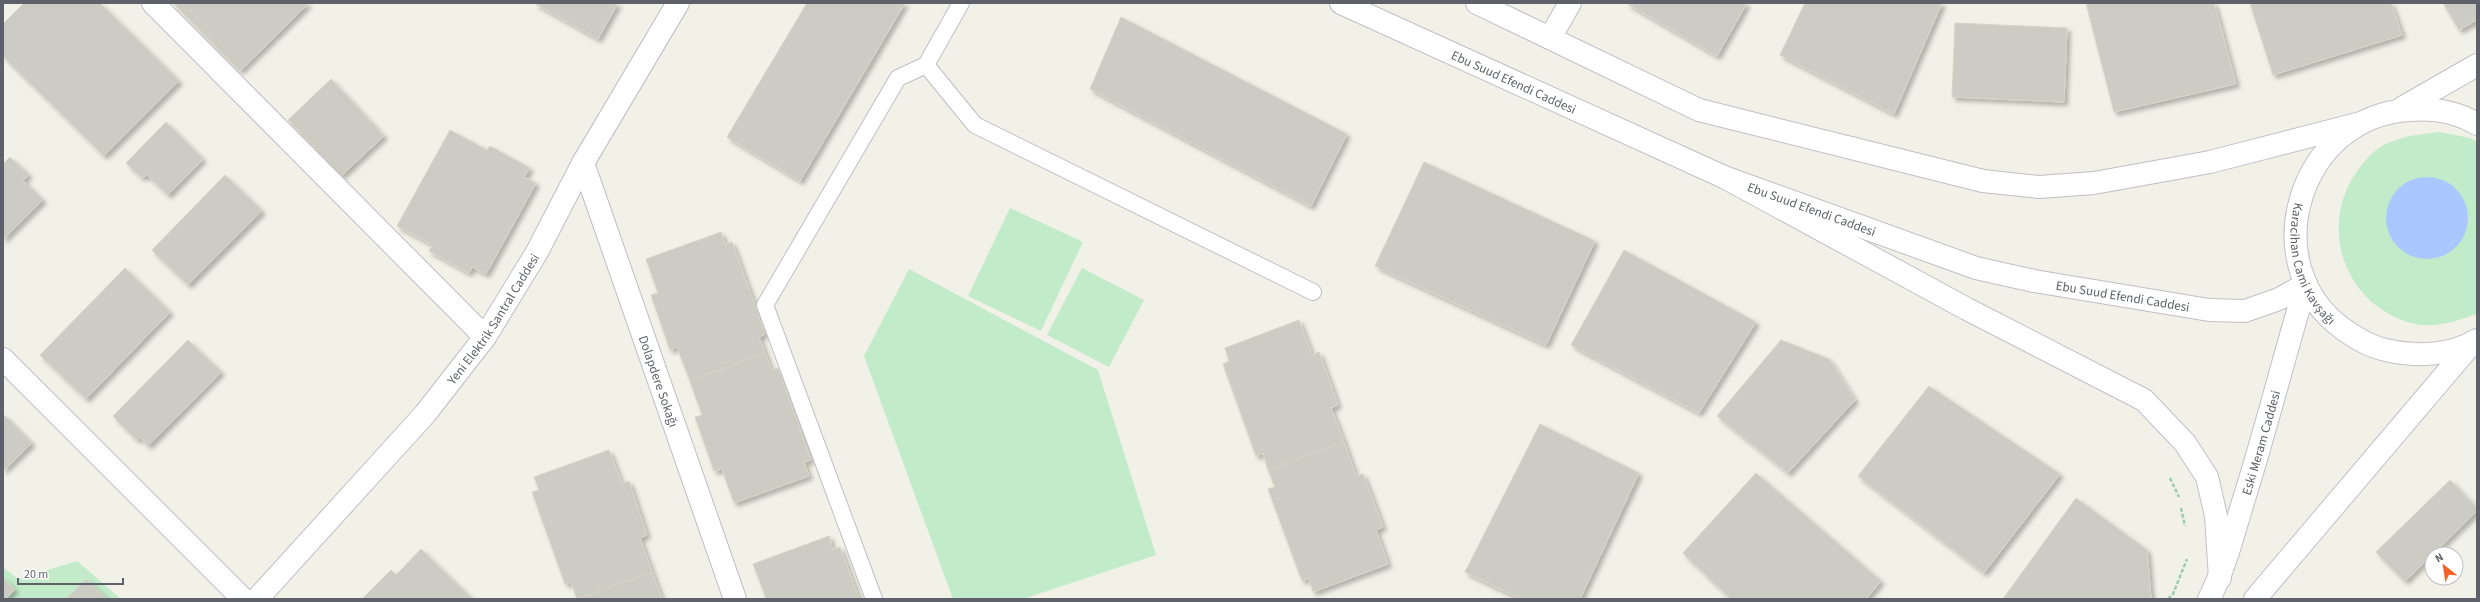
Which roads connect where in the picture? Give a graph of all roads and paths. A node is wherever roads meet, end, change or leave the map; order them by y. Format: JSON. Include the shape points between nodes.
{"nodes":[{"id":1,"x":153,"y":3,"type":"edge"},
{"id":2,"x":678,"y":3,"type":"edge"},
{"id":3,"x":961,"y":3,"type":"edge"},
{"id":4,"x":1341,"y":3,"type":"edge"},
{"id":5,"x":1477,"y":3,"type":"edge"},
{"id":6,"x":1570,"y":3,"type":"edge"},
{"id":7,"x":1550,"y":38,"type":"junction"},
{"id":8,"x":926,"y":65,"type":"junction"},
{"id":9,"x":2477,"y":65,"type":"edge"},
{"id":10,"x":2400,"y":110,"type":"junction"},
{"id":11,"x":2364,"y":122,"type":"junction"},
{"id":12,"x":2477,"y":124,"type":"edge"},
{"id":13,"x":582,"y":163,"type":"junction"},
{"id":14,"x":1724,"y":177,"type":"junction"},
{"id":15,"x":2306,"y":284,"type":"junction"},
{"id":16,"x":1313,"y":292,"type":"dead end"},
{"id":17,"x":485,"y":337,"type":"junction"},
{"id":18,"x":2475,"y":341,"type":"edge"},
{"id":19,"x":3,"y":359,"type":"edge"},
{"id":20,"x":2166,"y":471,"type":"dead end"},
{"id":21,"x":2186,"y":530,"type":"dead end"},
{"id":22,"x":2187,"y":554,"type":"dead end"},
{"id":23,"x":2220,"y":578,"type":"junction"},
{"id":24,"x":243,"y":599,"type":"edge"},
{"id":25,"x":257,"y":599,"type":"edge"},
{"id":26,"x":735,"y":599,"type":"edge"},
{"id":27,"x":874,"y":599,"type":"edge"},
{"id":28,"x":2168,"y":599,"type":"edge"},
{"id":29,"x":2209,"y":599,"type":"edge"},
{"id":30,"x":2255,"y":599,"type":"edge"}],
"edges":[{"from":1,"to":17,"type":"street"},
{"from":2,"to":13,"type":"street","name":"Yeni Elektrik Santral Caddesi"},
{"from":3,"to":8,"type":"lane"},
{"from":4,"to":14,"type":"street","name":"Ebu Suud Efendi Caddesi"},
{"from":5,"to":7,"type":"street"},
{"from":6,"to":7,"type":"street"},
{"from":7,"to":11,"type":"street","via":[[1699,110],[1983,181],[2039,187],[2094,183],[2210,162]]},
{"from":8,"to":16,"type":"lane","via":[[975,125]]},
{"from":8,"to":27,"type":"lane","via":[[898,78],[764,305]]},
{"from":9,"to":10,"type":"street"},
{"from":10,"to":11,"type":"street","name":"Karacihan Cami Kavşağı"},
{"from":10,"to":12,"type":"street","name":"Karacihan Cami Kavşağı","via":[[2448,112]]},
{"from":11,"to":15,"type":"street","name":"Karacihan Cami Kavşağı","via":[[2344,134],[2326,150],[2312,169],[2302,191],[2296,214],[2295,238],[2298,261]]},
{"from":13,"to":17,"type":"street","name":"Yeni Elektrik Santral Caddesi","via":[[537,252]]},
{"from":13,"to":26,"type":"street","name":"Dolapdere Sokağı"},
{"from":14,"to":15,"type":"street","name":"Ebu Suud Efendi Caddesi","via":[[1976,268],[2034,281],[2209,310],[2245,311],[2279,299]]},
{"from":14,"to":23,"type":"street","via":[[1967,309],[2144,400],[2185,442],[2207,477],[2216,516]]},
{"from":15,"to":18,"type":"street","name":"Karacihan Cami Kavşağı","via":[[2319,305],[2335,323],[2355,338],[2377,348],[2402,354],[2427,355]]},
{"from":15,"to":23,"type":"street","name":"Eski Meram Caddesi"},
{"from":17,"to":25,"type":"street","name":"Yeni Elektrik Santral Caddesi","via":[[425,414]]},
{"from":18,"to":30,"type":"street"},
{"from":19,"to":24,"type":"street"},
{"from":20,"to":21,"type":"path","via":[[2179,497]]},
{"from":22,"to":28,"type":"path","via":[[2187,562],[2173,594]]},
{"from":23,"to":29,"type":"street","name":"Eski Meram Caddesi"}]}
